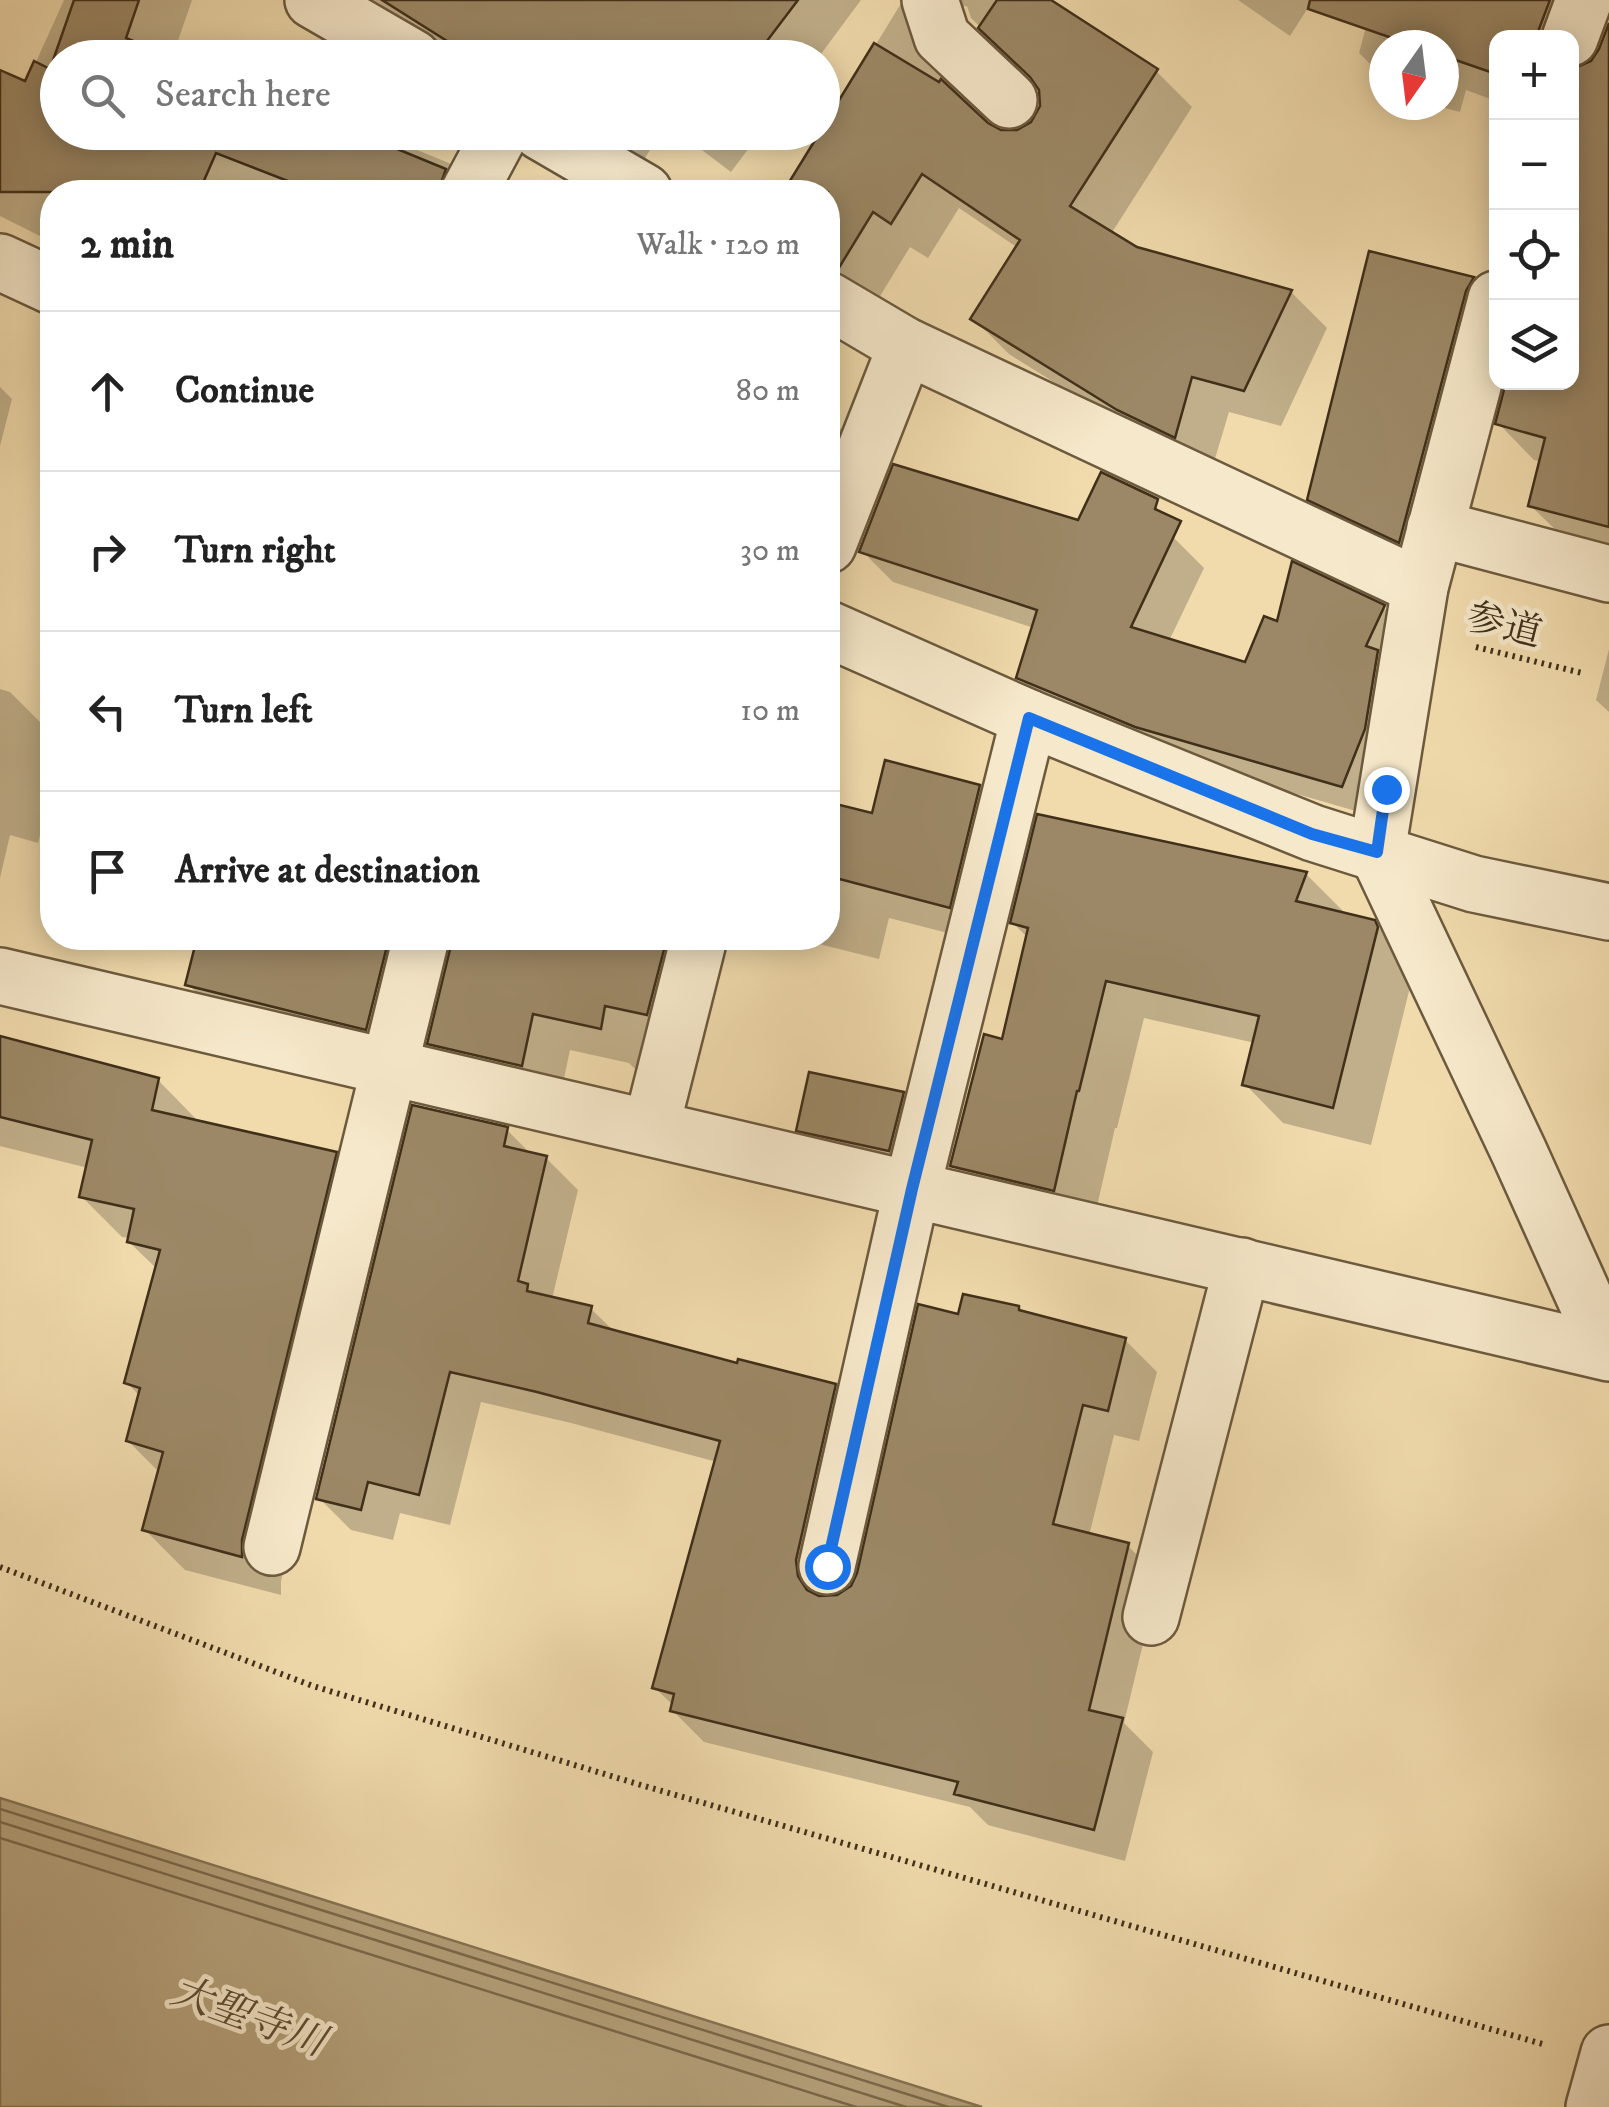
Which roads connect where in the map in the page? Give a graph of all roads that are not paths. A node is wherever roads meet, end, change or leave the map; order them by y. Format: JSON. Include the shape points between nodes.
{"nodes":[{"id":1,"x":313,"y":0,"type":"edge"},
{"id":2,"x":930,"y":0,"type":"edge"},
{"id":3,"x":1584,"y":0,"type":"edge"},
{"id":4,"x":390,"y":30,"type":"edge"},
{"id":5,"x":1573,"y":30,"type":"edge"},
{"id":6,"x":1009,"y":100,"type":"dead end"},
{"id":7,"x":490,"y":150,"type":"edge"},
{"id":8,"x":573,"y":150,"type":"edge"},
{"id":9,"x":474,"y":180,"type":"edge"},
{"id":10,"x":624,"y":180,"type":"edge"},
{"id":11,"x":0,"y":262,"type":"edge"},
{"id":12,"x":40,"y":280,"type":"edge"},
{"id":13,"x":1496,"y":300,"type":"edge"},
{"id":14,"x":840,"y":307,"type":"edge"},
{"id":15,"x":906,"y":346,"type":"junction"},
{"id":16,"x":840,"y":514,"type":"edge"},
{"id":17,"x":1436,"y":528,"type":"junction"},
{"id":18,"x":1609,"y":574,"type":"edge"},
{"id":19,"x":1416,"y":610,"type":"junction"},
{"id":20,"x":840,"y":634,"type":"edge"},
{"id":21,"x":1029,"y":718,"type":"junction"},
{"id":22,"x":1377,"y":852,"type":"junction"},
{"id":23,"x":1609,"y":912,"type":"edge"},
{"id":24,"x":418,"y":950,"type":"edge"},
{"id":25,"x":696,"y":950,"type":"edge"},
{"id":26,"x":0,"y":976,"type":"edge"},
{"id":27,"x":389,"y":1067,"type":"junction"},
{"id":28,"x":651,"y":1128,"type":"junction"},
{"id":29,"x":912,"y":1189,"type":"junction"},
{"id":30,"x":1242,"y":1266,"type":"junction"},
{"id":31,"x":1609,"y":1352,"type":"edge"},
{"id":32,"x":272,"y":1547,"type":"dead end"},
{"id":33,"x":827,"y":1566,"type":"dead end"},
{"id":34,"x":1151,"y":1617,"type":"dead end"}],
"edges":[{"from":1,"to":4,"type":"street"},
{"from":2,"to":6,"type":"street","via":[[942,37]]},
{"from":3,"to":5,"type":"street"},
{"from":7,"to":9,"type":"street"},
{"from":8,"to":10,"type":"street"},
{"from":11,"to":12,"type":"street"},
{"from":13,"to":17,"type":"street"},
{"from":14,"to":15,"type":"street"},
{"from":15,"to":16,"type":"street"},
{"from":15,"to":19,"type":"street","via":[[1204,488]]},
{"from":17,"to":18,"type":"street"},
{"from":17,"to":19,"type":"street"},
{"from":19,"to":22,"type":"street"},
{"from":20,"to":21,"type":"street"},
{"from":21,"to":22,"type":"street","via":[[1312,834]]},
{"from":21,"to":29,"type":"street"},
{"from":22,"to":23,"type":"street","via":[[1474,884]]},
{"from":22,"to":31,"type":"street"},
{"from":24,"to":27,"type":"street"},
{"from":25,"to":28,"type":"street"},
{"from":26,"to":27,"type":"street"},
{"from":27,"to":28,"type":"street"},
{"from":27,"to":32,"type":"street"},
{"from":28,"to":29,"type":"street"},
{"from":29,"to":30,"type":"street"},
{"from":29,"to":33,"type":"street"},
{"from":30,"to":31,"type":"street"},
{"from":30,"to":34,"type":"street"}]}
